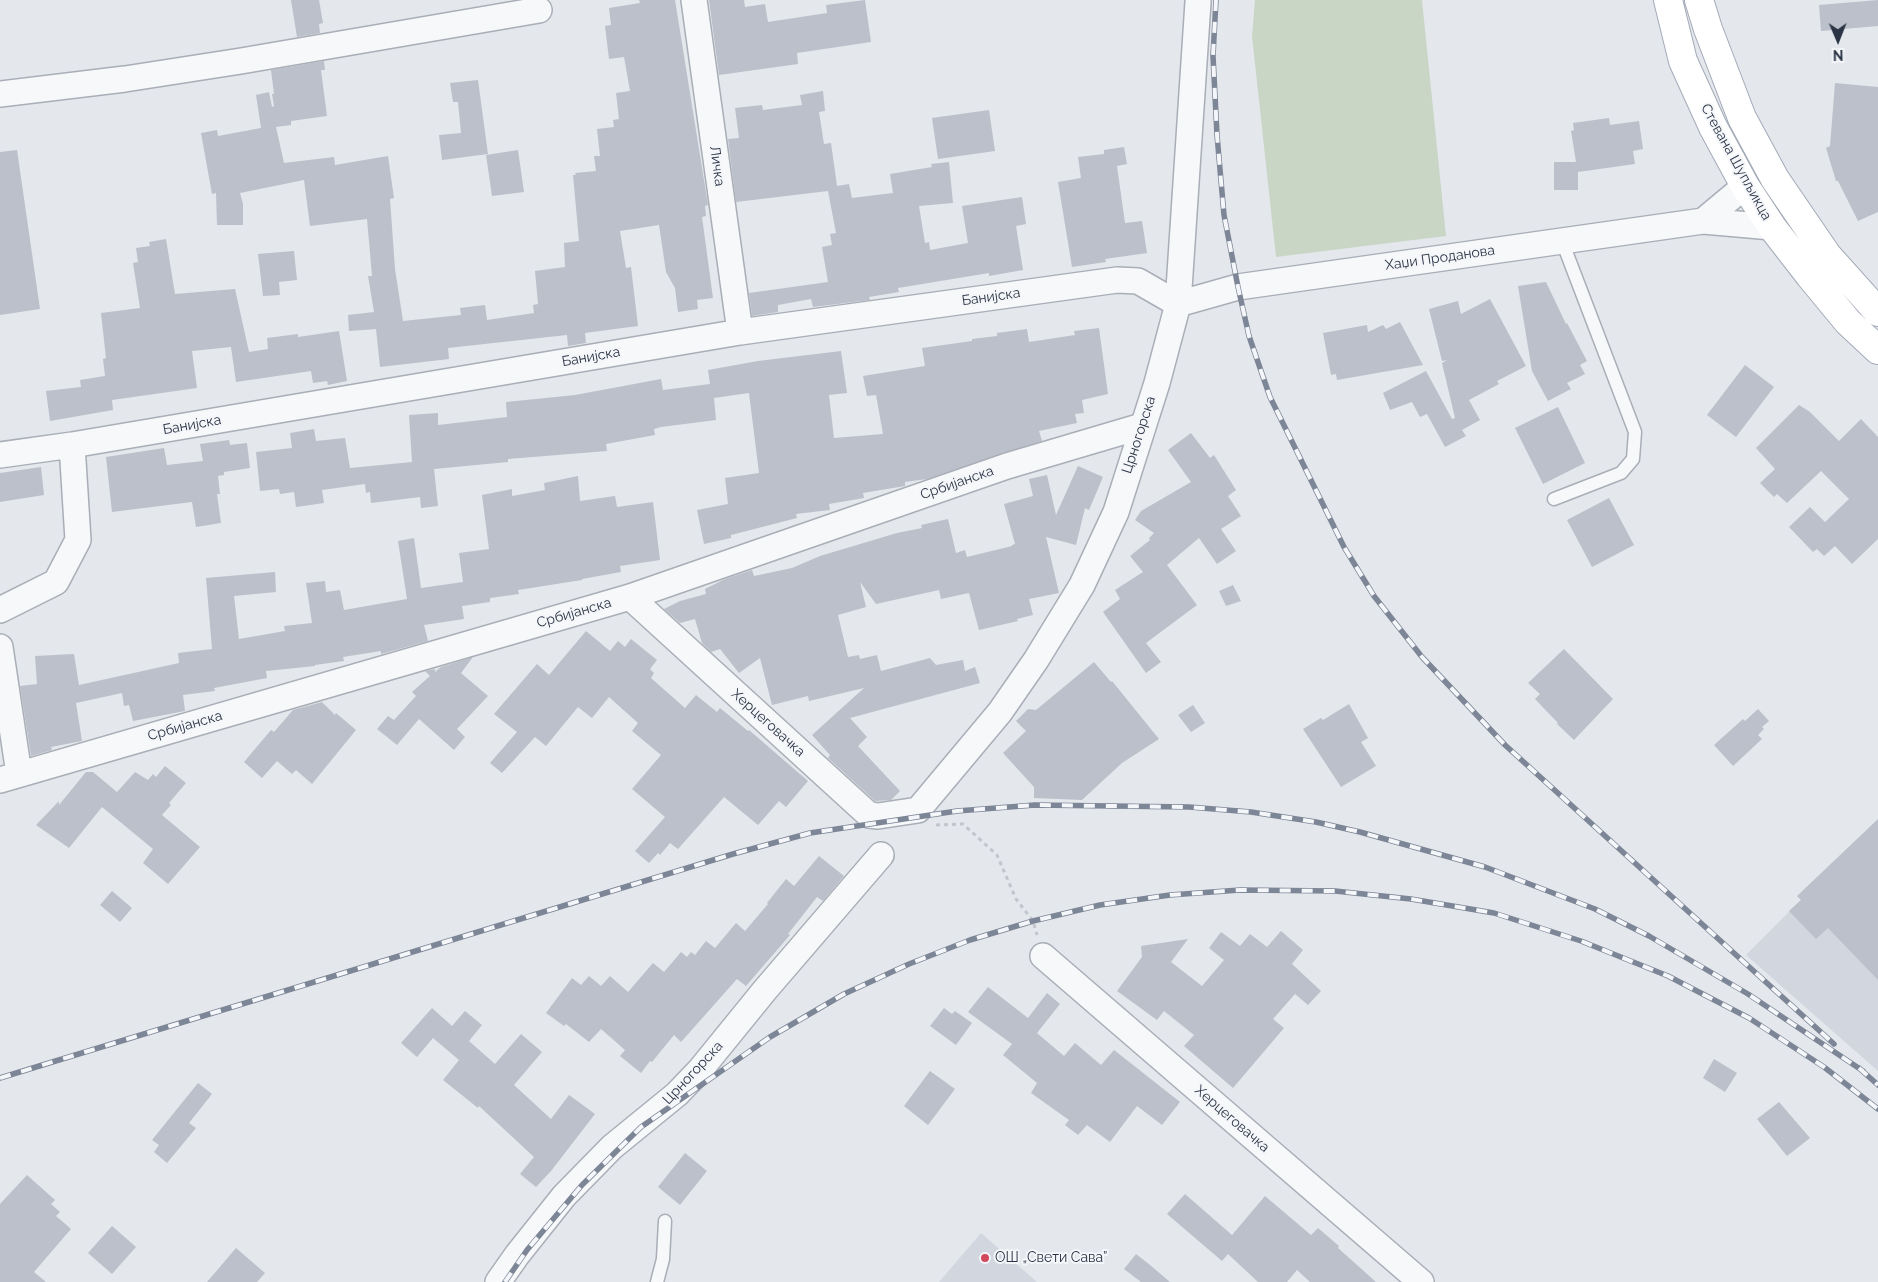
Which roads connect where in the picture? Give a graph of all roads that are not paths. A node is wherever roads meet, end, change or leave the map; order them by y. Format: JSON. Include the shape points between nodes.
{"nodes":[{"id":1,"x":694,"y":0,"type":"edge"},
{"id":2,"x":1668,"y":0,"type":"edge"},
{"id":3,"x":1699,"y":0,"type":"edge"},
{"id":4,"x":1198,"y":2,"type":"dead end"},
{"id":5,"x":539,"y":10,"type":"dead end"},
{"id":6,"x":0,"y":94,"type":"edge"},
{"id":7,"x":1745,"y":186,"type":"junction"},
{"id":8,"x":1704,"y":221,"type":"junction"},
{"id":9,"x":1772,"y":227,"type":"junction"},
{"id":10,"x":1562,"y":241,"type":"junction"},
{"id":11,"x":1178,"y":304,"type":"junction"},
{"id":12,"x":1878,"y":312,"type":"edge"},
{"id":13,"x":740,"y":332,"type":"junction"},
{"id":14,"x":1878,"y":350,"type":"edge"},
{"id":15,"x":1142,"y":426,"type":"junction"},
{"id":16,"x":72,"y":445,"type":"junction"},
{"id":17,"x":0,"y":455,"type":"edge"},
{"id":18,"x":1554,"y":499,"type":"dead end"},
{"id":19,"x":630,"y":597,"type":"junction"},
{"id":20,"x":0,"y":610,"type":"edge"},
{"id":21,"x":0,"y":646,"type":"edge"},
{"id":22,"x":9,"y":777,"type":"edge"},
{"id":23,"x":923,"y":817,"type":"joint"},
{"id":24,"x":880,"y":855,"type":"dead end"},
{"id":25,"x":1043,"y":956,"type":"road end"},
{"id":26,"x":665,"y":1221,"type":"dead end"},
{"id":27,"x":498,"y":1282,"type":"edge"},
{"id":28,"x":657,"y":1282,"type":"edge"},
{"id":29,"x":1422,"y":1282,"type":"edge"}],
"edges":[{"from":1,"to":13,"type":"street","name":"Личка"},
{"from":2,"to":7,"type":"main road","name":"Стевана Шупљикца","via":[[1683,61]]},
{"from":3,"to":12,"type":"main road","name":"Стевана Шупљикца","via":[[1742,118],[1775,179],[1827,255]]},
{"from":4,"to":11,"type":"street","name":"Црногорска"},
{"from":5,"to":6,"type":"street","via":[[241,61]]},
{"from":7,"to":8,"type":"street"},
{"from":7,"to":9,"type":"main road","name":"Стевана Шупљикца"},
{"from":8,"to":9,"type":"street","name":"Хаџи Проданова"},
{"from":8,"to":10,"type":"street","name":"Хаџи Проданова"},
{"from":9,"to":14,"type":"main road","name":"Стевана Шупљикца","via":[[1848,322]]},
{"from":10,"to":11,"type":"street","name":"Хаџи Проданова","via":[[1238,287]]},
{"from":10,"to":18,"type":"lane","via":[[1635,432],[1633,458],[1621,473]]},
{"from":11,"to":13,"type":"street","name":"Банијска","via":[[1138,281],[1116,280]]},
{"from":11,"to":15,"type":"street","name":"Црногорска"},
{"from":13,"to":16,"type":"street","name":"Банијска"},
{"from":15,"to":19,"type":"street","name":"Србијанска","via":[[1007,466]]},
{"from":15,"to":23,"type":"street","name":"Црногорска","via":[[1116,512],[1082,585],[1036,660]]},
{"from":16,"to":17,"type":"street","name":"Банијска"},
{"from":16,"to":20,"type":"street","via":[[78,540],[56,582]]},
{"from":19,"to":22,"type":"street","name":"Србијанска"},
{"from":19,"to":23,"type":"street","name":"Херцеговачка","via":[[869,815]]},
{"from":21,"to":22,"type":"street"},
{"from":24,"to":27,"type":"street","name":"Црногорска","via":[[700,1070],[677,1094],[612,1147],[564,1196]]},
{"from":25,"to":29,"type":"street","name":"Херцеговачка"},
{"from":26,"to":28,"type":"lane","via":[[663,1259]]}]}
